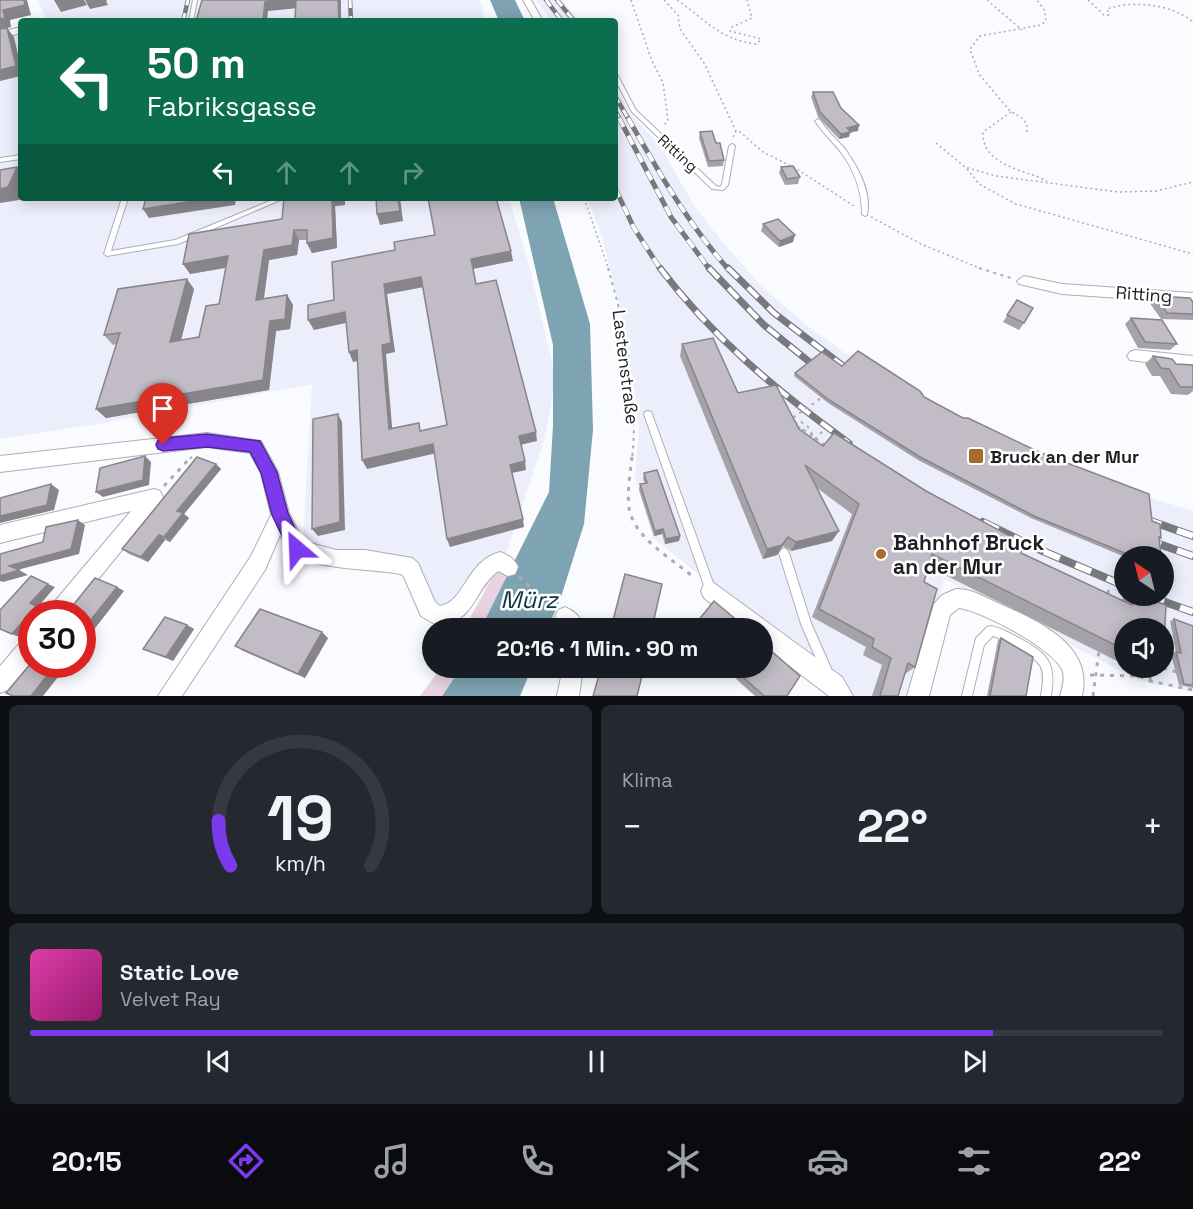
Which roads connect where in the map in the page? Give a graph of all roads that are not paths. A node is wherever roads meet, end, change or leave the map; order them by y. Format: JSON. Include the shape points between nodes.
{"nodes":[{"id":1,"x":195,"y":0,"type":"edge"},
{"id":2,"x":527,"y":0,"type":"edge"},
{"id":3,"x":192,"y":18,"type":"edge"},
{"id":4,"x":537,"y":18,"type":"edge"},
{"id":5,"x":18,"y":31,"type":"edge"},
{"id":6,"x":0,"y":35,"type":"edge"},
{"id":7,"x":618,"y":80,"type":"edge"},
{"id":8,"x":818,"y":121,"type":"dead end"},
{"id":9,"x":732,"y":146,"type":"dead end"},
{"id":10,"x":18,"y":157,"type":"edge"},
{"id":11,"x":0,"y":160,"type":"edge"},
{"id":12,"x":124,"y":201,"type":"edge"},
{"id":13,"x":275,"y":201,"type":"edge"},
{"id":14,"x":865,"y":214,"type":"dead end"},
{"id":15,"x":1024,"y":281,"type":"dead end"},
{"id":16,"x":1193,"y":298,"type":"edge"},
{"id":17,"x":1135,"y":356,"type":"dead end"},
{"id":18,"x":1193,"y":362,"type":"edge"},
{"id":19,"x":648,"y":414,"type":"dead end"},
{"id":20,"x":0,"y":464,"type":"edge"},
{"id":21,"x":280,"y":515,"type":"junction"},
{"id":22,"x":0,"y":534,"type":"edge"},
{"id":23,"x":784,"y":553,"type":"edge"},
{"id":24,"x":508,"y":567,"type":"road end"},
{"id":25,"x":711,"y":591,"type":"joint"},
{"id":26,"x":69,"y":600,"type":"edge"},
{"id":27,"x":745,"y":618,"type":"edge"},
{"id":28,"x":773,"y":641,"type":"edge"},
{"id":29,"x":18,"y":661,"type":"edge"},
{"id":30,"x":571,"y":678,"type":"edge"},
{"id":31,"x":0,"y":682,"type":"edge"},
{"id":32,"x":838,"y":691,"type":"edge"},
{"id":33,"x":169,"y":696,"type":"edge"},
{"id":34,"x":568,"y":696,"type":"edge"},
{"id":35,"x":918,"y":696,"type":"edge"},
{"id":36,"x":967,"y":696,"type":"edge"},
{"id":37,"x":1046,"y":696,"type":"edge"},
{"id":38,"x":1071,"y":696,"type":"edge"}],
"edges":[{"from":1,"to":3,"type":"lane"},
{"from":2,"to":4,"type":"street"},
{"from":5,"to":6,"type":"street"},
{"from":7,"to":9,"type":"lane","name":"Ritting","via":[[634,111],[718,189],[725,185]]},
{"from":8,"to":14,"type":"lane","via":[[844,152],[859,179]]},
{"from":10,"to":11,"type":"lane"},
{"from":12,"to":13,"type":"lane","via":[[107,254],[176,242]]},
{"from":15,"to":16,"type":"street","name":"Ritting","via":[[1062,289]]},
{"from":17,"to":18,"type":"street"},
{"from":19,"to":25,"type":"lane"},
{"from":20,"to":21,"type":"street","via":[[207,440],[255,446],[269,472]]},
{"from":21,"to":24,"type":"street","via":[[297,549],[336,559],[405,564],[428,609],[438,616],[452,614],[460,607],[488,565],[500,561]]},
{"from":21,"to":33,"type":"street","via":[[258,563]]},
{"from":22,"to":26,"type":"street","via":[[154,497]]},
{"from":23,"to":32,"type":"lane","via":[[806,624]]},
{"from":25,"to":27,"type":"street"},
{"from":28,"to":32,"type":"street"},
{"from":29,"to":31,"type":"street"},
{"from":30,"to":34,"type":"street"},
{"from":35,"to":38,"type":"street","via":[[941,610],[955,598],[968,600],[1052,644],[1068,659],[1074,675]]},
{"from":36,"to":37,"type":"lane","via":[[980,642],[991,631],[1039,655],[1047,667]]}]}
